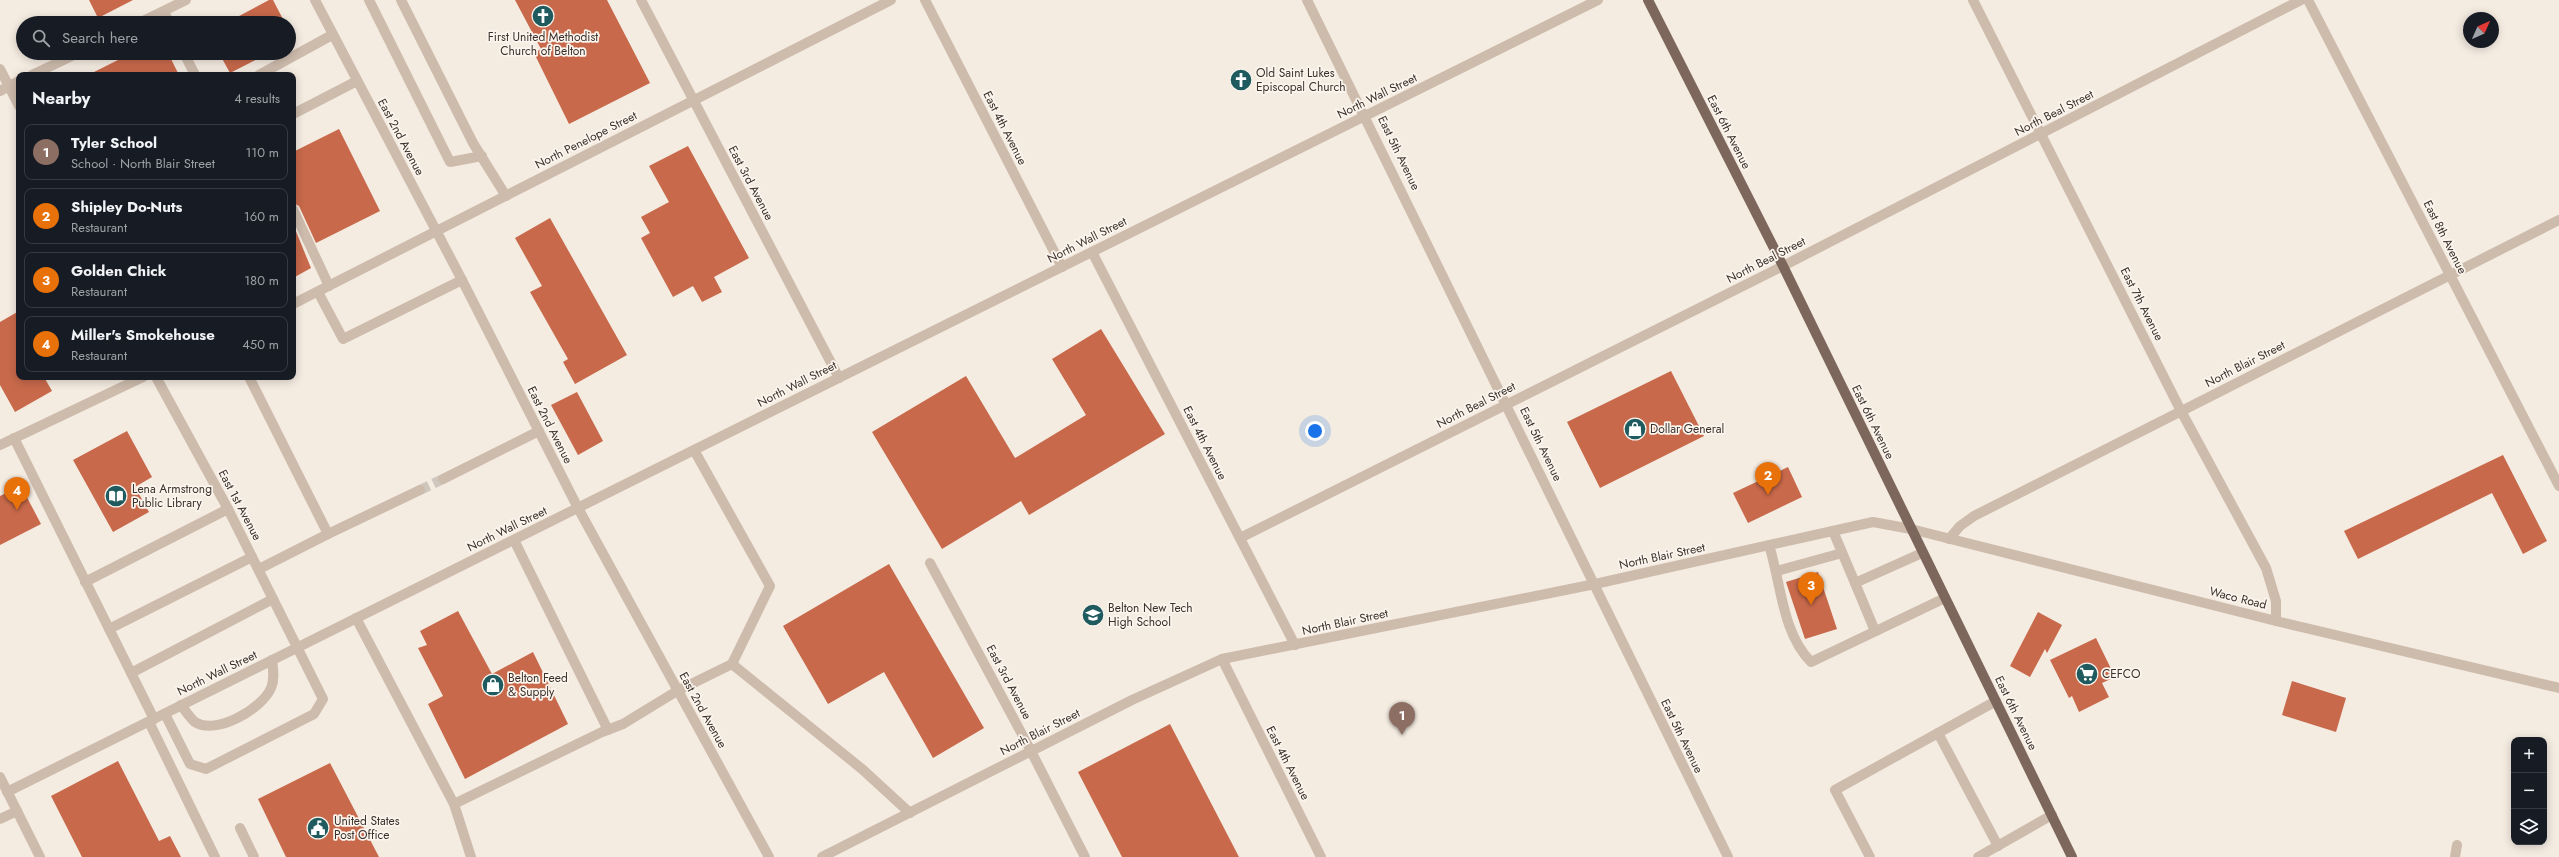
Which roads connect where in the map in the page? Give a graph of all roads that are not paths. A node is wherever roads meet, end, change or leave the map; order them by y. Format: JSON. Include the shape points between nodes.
{"nodes":[{"id":1,"x":186,"y":0,"type":"edge"},
{"id":2,"x":315,"y":0,"type":"edge"},
{"id":3,"x":369,"y":0,"type":"edge"},
{"id":4,"x":400,"y":0,"type":"edge"},
{"id":5,"x":641,"y":0,"type":"edge"},
{"id":6,"x":892,"y":0,"type":"edge"},
{"id":7,"x":925,"y":0,"type":"edge"},
{"id":8,"x":1307,"y":0,"type":"edge"},
{"id":9,"x":1598,"y":0,"type":"edge"},
{"id":10,"x":1648,"y":0,"type":"edge"},
{"id":11,"x":1973,"y":0,"type":"edge"},
{"id":12,"x":2301,"y":0,"type":"edge"},
{"id":13,"x":2308,"y":0,"type":"edge"},
{"id":14,"x":164,"y":11,"type":"junction"},
{"id":15,"x":154,"y":16,"type":"edge"},
{"id":16,"x":166,"y":16,"type":"edge"},
{"id":17,"x":332,"y":35,"type":"junction"},
{"id":18,"x":296,"y":55,"type":"edge"},
{"id":19,"x":63,"y":60,"type":"edge"},
{"id":20,"x":187,"y":60,"type":"edge"},
{"id":21,"x":286,"y":60,"type":"edge"},
{"id":22,"x":0,"y":69,"type":"edge"},
{"id":23,"x":38,"y":72,"type":"edge"},
{"id":24,"x":193,"y":72,"type":"edge"},
{"id":25,"x":264,"y":72,"type":"edge"},
{"id":26,"x":357,"y":81,"type":"junction"},
{"id":27,"x":16,"y":83,"type":"edge"},
{"id":28,"x":5,"y":89,"type":"edge"},
{"id":29,"x":694,"y":100,"type":"junction"},
{"id":30,"x":16,"y":102,"type":"edge"},
{"id":31,"x":296,"y":112,"type":"edge"},
{"id":32,"x":1366,"y":116,"type":"junction"},
{"id":33,"x":2042,"y":134,"type":"junction"},
{"id":34,"x":482,"y":156,"type":"junction"},
{"id":35,"x":506,"y":196,"type":"junction"},
{"id":36,"x":296,"y":215,"type":"edge"},
{"id":37,"x":2559,"y":220,"type":"edge"},
{"id":38,"x":436,"y":230,"type":"junction"},
{"id":39,"x":1092,"y":252,"type":"junction"},
{"id":40,"x":1783,"y":266,"type":"junction"},
{"id":41,"x":1062,"y":267,"type":"junction"},
{"id":42,"x":2450,"y":275,"type":"junction"},
{"id":43,"x":462,"y":280,"type":"junction"},
{"id":44,"x":329,"y":286,"type":"junction"},
{"id":45,"x":318,"y":292,"type":"junction"},
{"id":46,"x":296,"y":303,"type":"edge"},
{"id":47,"x":839,"y":378,"type":"junction"},
{"id":48,"x":137,"y":380,"type":"edge"},
{"id":49,"x":158,"y":380,"type":"edge"},
{"id":50,"x":251,"y":380,"type":"edge"},
{"id":51,"x":1507,"y":404,"type":"junction"},
{"id":52,"x":2181,"y":411,"type":"junction"},
{"id":53,"x":539,"y":432,"type":"junction"},
{"id":54,"x":14,"y":438,"type":"junction"},
{"id":55,"x":0,"y":446,"type":"edge"},
{"id":56,"x":694,"y":450,"type":"junction"},
{"id":57,"x":443,"y":479,"type":"tunnel mouth"},
{"id":58,"x":2559,"y":486,"type":"edge"},
{"id":59,"x":420,"y":490,"type":"tunnel mouth"},
{"id":60,"x":578,"y":508,"type":"junction"},
{"id":61,"x":228,"y":509,"type":"junction"},
{"id":62,"x":1911,"y":529,"type":"junction"},
{"id":63,"x":1833,"y":531,"type":"junction"},
{"id":64,"x":328,"y":534,"type":"junction"},
{"id":65,"x":1240,"y":538,"type":"junction"},
{"id":66,"x":1949,"y":539,"type":"junction"},
{"id":67,"x":514,"y":540,"type":"junction"},
{"id":68,"x":1769,"y":545,"type":"junction"},
{"id":69,"x":1842,"y":553,"type":"junction"},
{"id":70,"x":1922,"y":553,"type":"junction"},
{"id":71,"x":252,"y":557,"type":"junction"},
{"id":72,"x":930,"y":563,"type":"dead end"},
{"id":73,"x":259,"y":570,"type":"junction"},
{"id":74,"x":1777,"y":571,"type":"junction"},
{"id":75,"x":85,"y":582,"type":"junction"},
{"id":76,"x":1855,"y":583,"type":"junction"},
{"id":77,"x":1595,"y":584,"type":"junction"},
{"id":78,"x":1945,"y":598,"type":"junction"},
{"id":79,"x":273,"y":599,"type":"junction"},
{"id":80,"x":356,"y":618,"type":"junction"},
{"id":81,"x":2276,"y":621,"type":"junction"},
{"id":82,"x":109,"y":629,"type":"junction"},
{"id":83,"x":1875,"y":632,"type":"junction"},
{"id":84,"x":1295,"y":645,"type":"junction"},
{"id":85,"x":298,"y":647,"type":"junction"},
{"id":86,"x":1222,"y":659,"type":"junction"},
{"id":87,"x":272,"y":660,"type":"junction"},
{"id":88,"x":732,"y":664,"type":"junction"},
{"id":89,"x":131,"y":673,"type":"junction"},
{"id":90,"x":2559,"y":688,"type":"edge"},
{"id":91,"x":677,"y":691,"type":"junction"},
{"id":92,"x":1996,"y":701,"type":"junction"},
{"id":93,"x":181,"y":705,"type":"junction"},
{"id":94,"x":165,"y":714,"type":"junction"},
{"id":95,"x":151,"y":720,"type":"junction"},
{"id":96,"x":608,"y":730,"type":"junction"},
{"id":97,"x":1938,"y":733,"type":"junction"},
{"id":98,"x":1031,"y":751,"type":"junction"},
{"id":99,"x":0,"y":778,"type":"edge"},
{"id":100,"x":7,"y":792,"type":"junction"},
{"id":101,"x":454,"y":804,"type":"junction"},
{"id":102,"x":17,"y":811,"type":"junction"},
{"id":103,"x":910,"y":812,"type":"junction"},
{"id":104,"x":2052,"y":815,"type":"junction"},
{"id":105,"x":0,"y":819,"type":"edge"},
{"id":106,"x":240,"y":828,"type":"dead end"},
{"id":107,"x":2457,"y":845,"type":"dead end"},
{"id":108,"x":1998,"y":846,"type":"junction"},
{"id":109,"x":40,"y":857,"type":"edge"},
{"id":110,"x":215,"y":857,"type":"edge"},
{"id":111,"x":254,"y":857,"type":"edge"},
{"id":112,"x":470,"y":857,"type":"edge"},
{"id":113,"x":769,"y":857,"type":"edge"},
{"id":114,"x":822,"y":857,"type":"edge"},
{"id":115,"x":1085,"y":857,"type":"edge"},
{"id":116,"x":1321,"y":857,"type":"edge"},
{"id":117,"x":1728,"y":857,"type":"edge"},
{"id":118,"x":1870,"y":857,"type":"edge"},
{"id":119,"x":1978,"y":857,"type":"edge"},
{"id":120,"x":2072,"y":857,"type":"edge"},
{"id":121,"x":2455,"y":857,"type":"edge"}],
"edges":[{"from":1,"to":14,"type":"street"},
{"from":2,"to":17,"type":"street","name":"East 2nd Avenue"},
{"from":3,"to":34,"type":"street","via":[[450,162]]},
{"from":4,"to":34,"type":"street"},
{"from":5,"to":29,"type":"street","name":"East 3rd Avenue"},
{"from":6,"to":29,"type":"street","name":"North Penelope Street"},
{"from":7,"to":41,"type":"street","name":"East 4th Avenue"},
{"from":8,"to":32,"type":"street","name":"East 5th Avenue"},
{"from":9,"to":32,"type":"street","name":"North Wall Street"},
{"from":10,"to":40,"type":"main road","name":"East 6th Avenue"},
{"from":11,"to":33,"type":"street","name":"East 7th Avenue"},
{"from":12,"to":33,"type":"street","name":"North Beal Street"},
{"from":13,"to":42,"type":"street","name":"East 8th Avenue"},
{"from":14,"to":15,"type":"street"},
{"from":14,"to":16,"type":"street"},
{"from":17,"to":18,"type":"street"},
{"from":17,"to":26,"type":"street","name":"East 2nd Avenue"},
{"from":19,"to":23,"type":"street"},
{"from":20,"to":24,"type":"street"},
{"from":21,"to":25,"type":"street"},
{"from":22,"to":28,"type":"street"},
{"from":26,"to":31,"type":"street"},
{"from":26,"to":38,"type":"street","name":"East 2nd Avenue"},
{"from":27,"to":28,"type":"street"},
{"from":28,"to":30,"type":"street"},
{"from":29,"to":35,"type":"street","name":"North Penelope Street"},
{"from":29,"to":47,"type":"street","name":"East 3rd Avenue"},
{"from":32,"to":39,"type":"street","name":"North Wall Street"},
{"from":32,"to":51,"type":"street","name":"East 5th Avenue"},
{"from":33,"to":40,"type":"street","name":"North Beal Street"},
{"from":33,"to":52,"type":"street","name":"East 7th Avenue"},
{"from":34,"to":35,"type":"street"},
{"from":35,"to":38,"type":"street","name":"North Penelope Street"},
{"from":36,"to":44,"type":"street"},
{"from":37,"to":42,"type":"street","name":"North Blair Street"},
{"from":38,"to":43,"type":"street","name":"East 2nd Avenue"},
{"from":38,"to":44,"type":"street","name":"North Penelope Street"},
{"from":39,"to":41,"type":"street","name":"North Wall Street"},
{"from":39,"to":65,"type":"street","name":"East 4th Avenue"},
{"from":40,"to":51,"type":"street","name":"North Beal Street"},
{"from":40,"to":62,"type":"main road","name":"East 6th Avenue"},
{"from":41,"to":47,"type":"street","name":"North Wall Street"},
{"from":42,"to":52,"type":"street","name":"North Blair Street"},
{"from":42,"to":58,"type":"street","name":"East 8th Avenue"},
{"from":43,"to":45,"type":"street","via":[[343,339]]},
{"from":43,"to":53,"type":"street","name":"East 2nd Avenue"},
{"from":44,"to":45,"type":"street","name":"North Penelope Street"},
{"from":45,"to":46,"type":"street","name":"North Penelope Street"},
{"from":47,"to":56,"type":"street","name":"North Wall Street"},
{"from":48,"to":54,"type":"street"},
{"from":49,"to":61,"type":"street","name":"East 1st Avenue"},
{"from":50,"to":64,"type":"street"},
{"from":51,"to":65,"type":"street","name":"North Beal Street"},
{"from":51,"to":77,"type":"street","name":"East 5th Avenue"},
{"from":52,"to":66,"type":"street","name":"North Blair Street","via":[[1974,516],[1960,526]]},
{"from":52,"to":81,"type":"street","name":"East 7th Avenue","via":[[2266,568],[2276,602]]},
{"from":53,"to":57,"type":"street"},
{"from":53,"to":60,"type":"street","name":"East 2nd Avenue"},
{"from":54,"to":55,"type":"street"},
{"from":54,"to":75,"type":"street"},
{"from":56,"to":60,"type":"street","name":"North Wall Street"},
{"from":56,"to":88,"type":"street","via":[[770,586]]},
{"from":59,"to":64,"type":"street"},
{"from":60,"to":67,"type":"street","name":"North Wall Street"},
{"from":60,"to":91,"type":"street","name":"East 2nd Avenue"},
{"from":61,"to":71,"type":"street","name":"East 1st Avenue"},
{"from":61,"to":75,"type":"street"},
{"from":62,"to":63,"type":"street","name":"North Blair Street","via":[[1873,522]]},
{"from":62,"to":66,"type":"street","name":"Waco Road"},
{"from":62,"to":70,"type":"main road","name":"East 6th Avenue"},
{"from":63,"to":68,"type":"street","name":"North Blair Street"},
{"from":63,"to":69,"type":"street"},
{"from":64,"to":73,"type":"street"},
{"from":65,"to":84,"type":"street","name":"East 4th Avenue"},
{"from":66,"to":81,"type":"street","name":"Waco Road"},
{"from":67,"to":80,"type":"street","name":"North Wall Street"},
{"from":67,"to":96,"type":"street"},
{"from":68,"to":74,"type":"street"},
{"from":68,"to":77,"type":"street","name":"North Blair Street"},
{"from":69,"to":74,"type":"street"},
{"from":69,"to":76,"type":"street"},
{"from":70,"to":76,"type":"street"},
{"from":70,"to":78,"type":"main road","name":"East 6th Avenue"},
{"from":71,"to":73,"type":"street","name":"East 1st Avenue"},
{"from":71,"to":82,"type":"street"},
{"from":72,"to":98,"type":"street","name":"East 3rd Avenue"},
{"from":73,"to":79,"type":"street","name":"East 1st Avenue"},
{"from":74,"to":83,"type":"street","via":[[1779,589],[1802,653],[1811,662]]},
{"from":75,"to":82,"type":"street"},
{"from":76,"to":83,"type":"street"},
{"from":77,"to":84,"type":"street","name":"North Blair Street"},
{"from":77,"to":117,"type":"street","name":"East 5th Avenue"},
{"from":78,"to":83,"type":"street"},
{"from":78,"to":92,"type":"main road","name":"East 6th Avenue"},
{"from":79,"to":85,"type":"street","name":"East 1st Avenue"},
{"from":79,"to":89,"type":"street"},
{"from":80,"to":85,"type":"street","name":"North Wall Street"},
{"from":80,"to":101,"type":"street"},
{"from":81,"to":90,"type":"street","name":"Waco Road"},
{"from":82,"to":89,"type":"street"},
{"from":84,"to":86,"type":"street","name":"North Blair Street"},
{"from":85,"to":87,"type":"street","name":"North Wall Street"},
{"from":85,"to":94,"type":"street","name":"East 1st Avenue","via":[[322,699],[314,714],[206,769],[190,764]]},
{"from":86,"to":98,"type":"street","name":"North Blair Street","via":[[1132,700]]},
{"from":86,"to":116,"type":"street","name":"East 4th Avenue"},
{"from":87,"to":93,"type":"street","name":"North Wall Street"},
{"from":87,"to":93,"type":"street","via":[[274,678],[264,699],[254,708],[229,721],[205,725],[195,722]]},
{"from":88,"to":91,"type":"street"},
{"from":88,"to":103,"type":"street","via":[[862,769]]},
{"from":89,"to":95,"type":"street"},
{"from":91,"to":96,"type":"street","via":[[623,724]]},
{"from":91,"to":113,"type":"street","name":"East 2nd Avenue"},
{"from":92,"to":97,"type":"street"},
{"from":92,"to":104,"type":"main road","name":"East 6th Avenue"},
{"from":93,"to":94,"type":"street","name":"North Wall Street"},
{"from":94,"to":95,"type":"street","name":"North Wall Street"},
{"from":95,"to":100,"type":"street","name":"North Wall Street"},
{"from":95,"to":110,"type":"street"},
{"from":96,"to":101,"type":"street"},
{"from":97,"to":108,"type":"street"},
{"from":97,"to":118,"type":"street","via":[[1835,790]]},
{"from":98,"to":103,"type":"street","name":"North Blair Street"},
{"from":98,"to":115,"type":"street","name":"East 3rd Avenue"},
{"from":99,"to":100,"type":"street"},
{"from":100,"to":102,"type":"street"},
{"from":101,"to":112,"type":"street"},
{"from":102,"to":105,"type":"street"},
{"from":102,"to":109,"type":"street"},
{"from":103,"to":114,"type":"street","name":"North Blair Street"},
{"from":104,"to":108,"type":"street"},
{"from":104,"to":120,"type":"main road","name":"East 6th Avenue"},
{"from":106,"to":111,"type":"street"},
{"from":107,"to":121,"type":"street"},
{"from":108,"to":119,"type":"street"}]}
